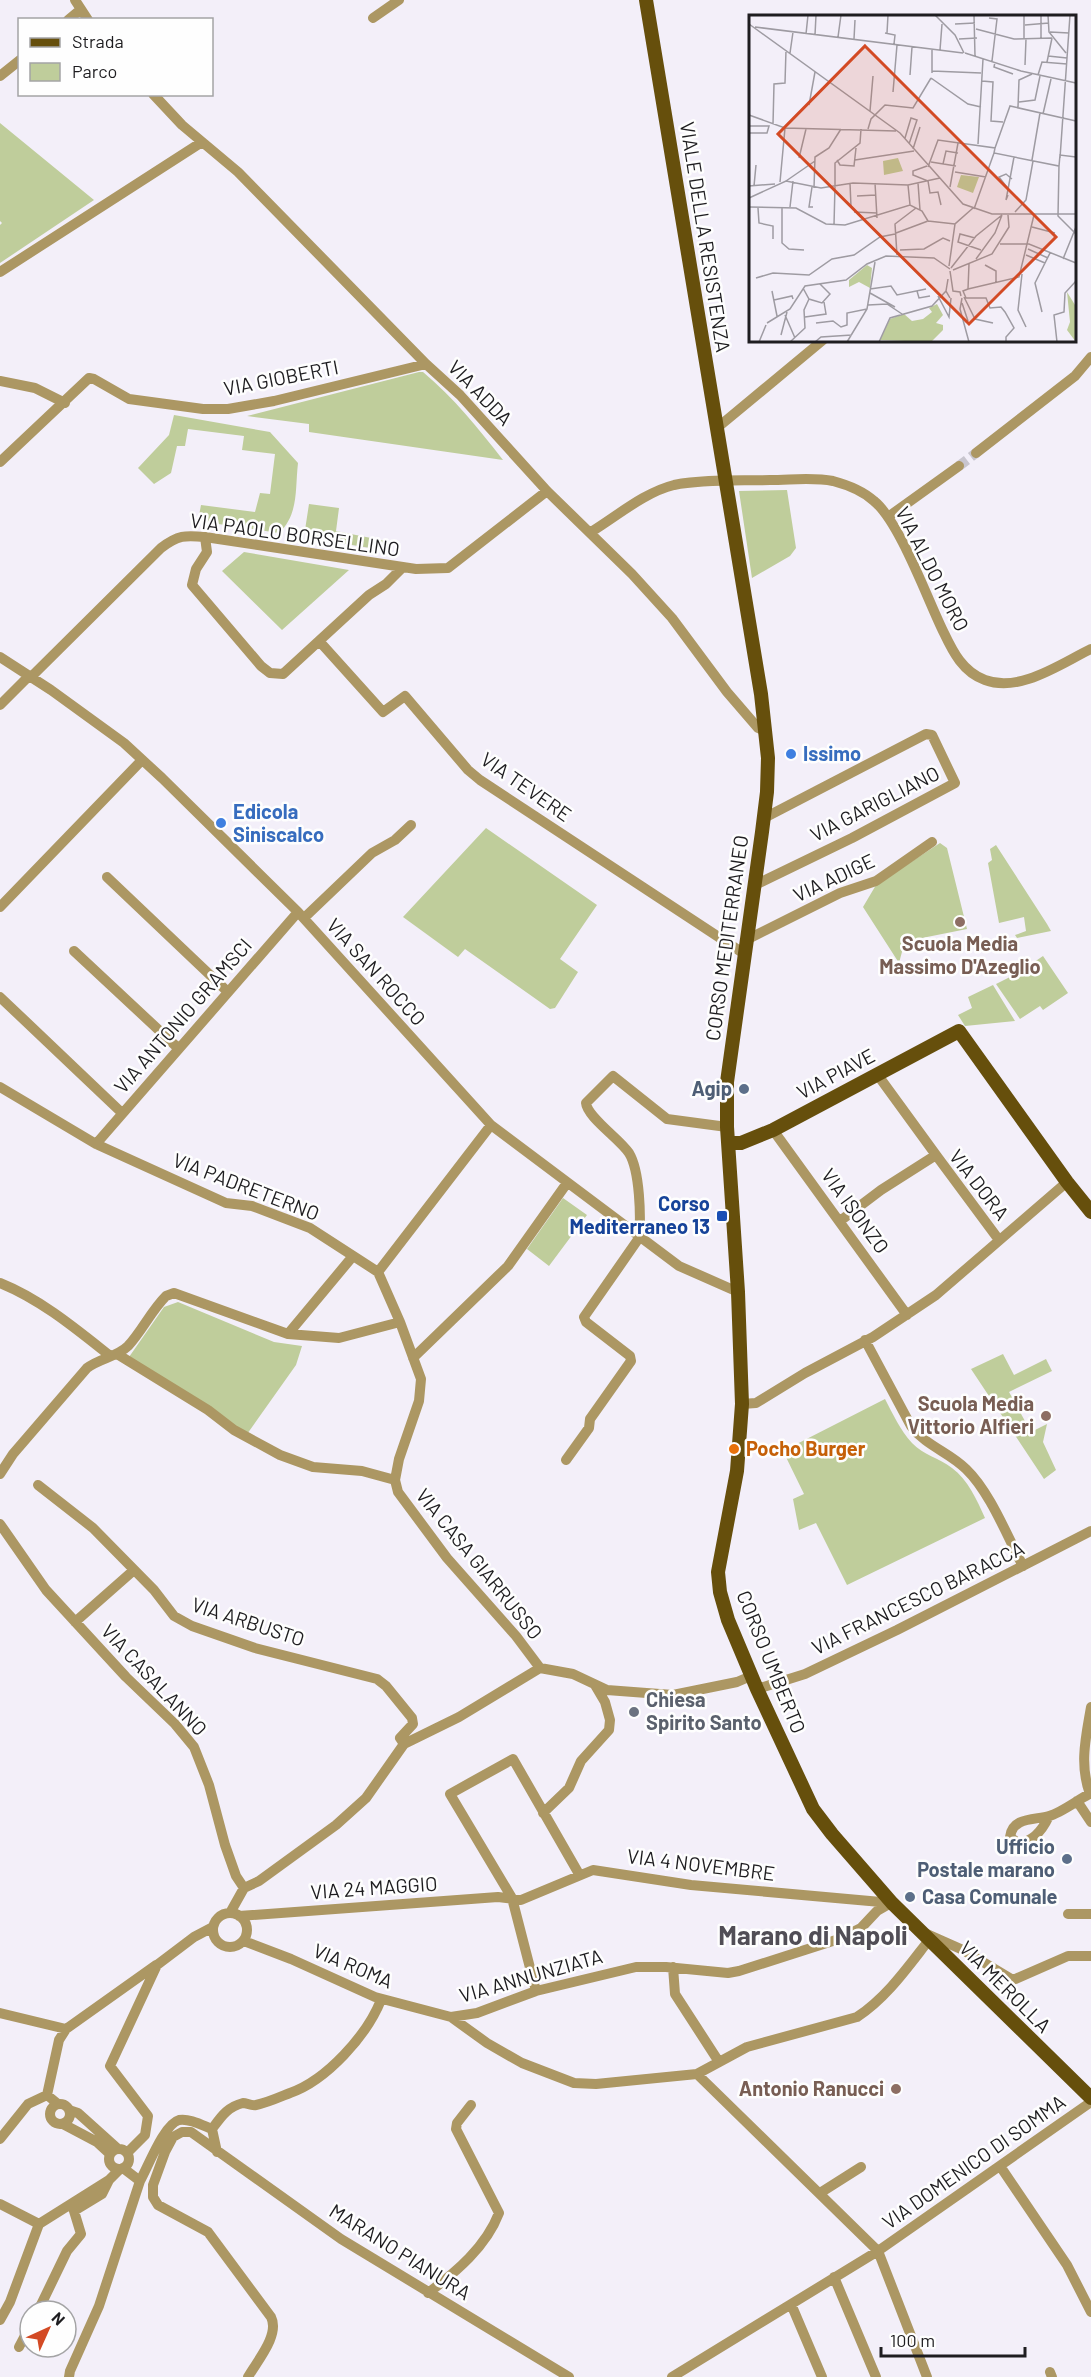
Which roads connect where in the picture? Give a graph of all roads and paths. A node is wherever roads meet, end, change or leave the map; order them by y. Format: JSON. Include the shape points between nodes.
{"nodes":[{"id":1,"x":399,"y":0,"type":"edge"},
{"id":2,"x":646,"y":0,"type":"edge"},
{"id":3,"x":77,"y":5,"type":"edge"},
{"id":4,"x":69,"y":18,"type":"edge"},
{"id":5,"x":87,"y":18,"type":"edge"},
{"id":6,"x":373,"y":18,"type":"dead end"},
{"id":7,"x":18,"y":62,"type":"edge"},
{"id":8,"x":0,"y":76,"type":"edge"},
{"id":9,"x":155,"y":96,"type":"edge"},
{"id":10,"x":202,"y":142,"type":"junction"},
{"id":11,"x":0,"y":272,"type":"edge"},
{"id":12,"x":821,"y":342,"type":"edge"},
{"id":13,"x":1091,"y":357,"type":"edge"},
{"id":14,"x":426,"y":364,"type":"junction"},
{"id":15,"x":0,"y":381,"type":"edge"},
{"id":16,"x":65,"y":403,"type":"junction"},
{"id":17,"x":717,"y":428,"type":"junction"},
{"id":18,"x":976,"y":453,"type":"tunnel mouth"},
{"id":19,"x":0,"y":462,"type":"edge"},
{"id":20,"x":959,"y":466,"type":"tunnel mouth"},
{"id":21,"x":726,"y":480,"type":"junction"},
{"id":22,"x":548,"y":491,"type":"junction"},
{"id":23,"x":888,"y":517,"type":"junction"},
{"id":24,"x":591,"y":532,"type":"junction"},
{"id":25,"x":206,"y":537,"type":"junction"},
{"id":26,"x":403,"y":567,"type":"junction"},
{"id":27,"x":320,"y":642,"type":"junction"},
{"id":28,"x":1091,"y":649,"type":"edge"},
{"id":29,"x":0,"y":657,"type":"edge"},
{"id":30,"x":30,"y":677,"type":"junction"},
{"id":31,"x":0,"y":705,"type":"edge"},
{"id":32,"x":765,"y":730,"type":"junction"},
{"id":33,"x":142,"y":760,"type":"junction"},
{"id":34,"x":764,"y":818,"type":"junction"},
{"id":35,"x":411,"y":825,"type":"dead end"},
{"id":36,"x":932,"y":842,"type":"dead end"},
{"id":37,"x":106,"y":877,"type":"dead end"},
{"id":38,"x":755,"y":885,"type":"junction"},
{"id":39,"x":0,"y":907,"type":"edge"},
{"id":40,"x":301,"y":915,"type":"junction"},
{"id":41,"x":748,"y":939,"type":"junction"},
{"id":42,"x":74,"y":951,"type":"dead end"},
{"id":43,"x":746,"y":955,"type":"junction"},
{"id":44,"x":227,"y":991,"type":"junction"},
{"id":45,"x":0,"y":997,"type":"edge"},
{"id":46,"x":178,"y":1048,"type":"junction"},
{"id":47,"x":877,"y":1074,"type":"junction"},
{"id":48,"x":0,"y":1087,"type":"edge"},
{"id":49,"x":122,"y":1113,"type":"junction"},
{"id":50,"x":491,"y":1125,"type":"junction"},
{"id":51,"x":728,"y":1127,"type":"junction"},
{"id":52,"x":773,"y":1130,"type":"junction"},
{"id":53,"x":729,"y":1143,"type":"junction"},
{"id":54,"x":96,"y":1144,"type":"junction"},
{"id":55,"x":936,"y":1155,"type":"junction"},
{"id":56,"x":1066,"y":1182,"type":"junction"},
{"id":57,"x":567,"y":1183,"type":"junction"},
{"id":58,"x":1091,"y":1212,"type":"edge"},
{"id":59,"x":840,"y":1221,"type":"junction"},
{"id":60,"x":639,"y":1238,"type":"junction"},
{"id":61,"x":999,"y":1240,"type":"junction"},
{"id":62,"x":353,"y":1256,"type":"junction"},
{"id":63,"x":378,"y":1272,"type":"junction"},
{"id":64,"x":0,"y":1283,"type":"edge"},
{"id":65,"x":738,"y":1292,"type":"junction"},
{"id":66,"x":907,"y":1315,"type":"junction"},
{"id":67,"x":400,"y":1322,"type":"junction"},
{"id":68,"x":288,"y":1334,"type":"junction"},
{"id":69,"x":865,"y":1340,"type":"junction"},
{"id":70,"x":113,"y":1355,"type":"junction"},
{"id":71,"x":413,"y":1358,"type":"junction"},
{"id":72,"x":742,"y":1404,"type":"junction"},
{"id":73,"x":566,"y":1460,"type":"dead end"},
{"id":74,"x":0,"y":1474,"type":"edge"},
{"id":75,"x":395,"y":1480,"type":"junction"},
{"id":76,"x":38,"y":1485,"type":"dead end"},
{"id":77,"x":0,"y":1524,"type":"edge"},
{"id":78,"x":1091,"y":1531,"type":"edge"},
{"id":79,"x":1023,"y":1566,"type":"junction"},
{"id":80,"x":134,"y":1570,"type":"junction"},
{"id":81,"x":75,"y":1622,"type":"junction"},
{"id":82,"x":540,"y":1668,"type":"junction"},
{"id":83,"x":754,"y":1683,"type":"junction"},
{"id":84,"x":595,"y":1685,"type":"junction"},
{"id":85,"x":1091,"y":1707,"type":"edge"},
{"id":86,"x":404,"y":1744,"type":"junction"},
{"id":87,"x":1090,"y":1793,"type":"edge"},
{"id":88,"x":1077,"y":1801,"type":"junction"},
{"id":89,"x":543,"y":1813,"type":"junction"},
{"id":90,"x":1048,"y":1816,"type":"dead end"},
{"id":91,"x":1091,"y":1822,"type":"edge"},
{"id":92,"x":579,"y":1874,"type":"junction"},
{"id":93,"x":244,"y":1888,"type":"junction"},
{"id":94,"x":512,"y":1899,"type":"junction"},
{"id":95,"x":892,"y":1903,"type":"junction"},
{"id":96,"x":235,"y":1914,"type":"junction"},
{"id":97,"x":1068,"y":1914,"type":"dead end"},
{"id":98,"x":1091,"y":1914,"type":"edge"},
{"id":99,"x":213,"y":1927,"type":"junction"},
{"id":100,"x":925,"y":1935,"type":"junction"},
{"id":101,"x":244,"y":1941,"type":"junction"},
{"id":102,"x":1091,"y":1956,"type":"edge"},
{"id":103,"x":157,"y":1965,"type":"junction"},
{"id":104,"x":673,"y":1967,"type":"junction"},
{"id":105,"x":536,"y":1991,"type":"junction"},
{"id":106,"x":381,"y":2000,"type":"junction"},
{"id":107,"x":0,"y":2013,"type":"edge"},
{"id":108,"x":451,"y":2017,"type":"junction"},
{"id":109,"x":66,"y":2029,"type":"junction"},
{"id":110,"x":719,"y":2062,"type":"junction"},
{"id":111,"x":697,"y":2074,"type":"junction"},
{"id":112,"x":47,"y":2095,"type":"junction"},
{"id":113,"x":1091,"y":2100,"type":"edge"},
{"id":114,"x":58,"y":2104,"type":"junction"},
{"id":115,"x":471,"y":2105,"type":"dead end"},
{"id":116,"x":69,"y":2110,"type":"junction"},
{"id":117,"x":63,"y":2124,"type":"junction"},
{"id":118,"x":212,"y":2129,"type":"junction"},
{"id":119,"x":0,"y":2139,"type":"edge"},
{"id":120,"x":118,"y":2152,"type":"junction"},
{"id":121,"x":217,"y":2152,"type":"junction"},
{"id":122,"x":1000,"y":2166,"type":"junction"},
{"id":123,"x":861,"y":2167,"type":"dead end"},
{"id":124,"x":121,"y":2169,"type":"junction"},
{"id":125,"x":110,"y":2180,"type":"junction"},
{"id":126,"x":140,"y":2181,"type":"junction"},
{"id":127,"x":820,"y":2193,"type":"junction"},
{"id":128,"x":0,"y":2204,"type":"edge"},
{"id":129,"x":39,"y":2224,"type":"junction"},
{"id":130,"x":878,"y":2251,"type":"junction"},
{"id":131,"x":834,"y":2277,"type":"junction"},
{"id":132,"x":428,"y":2293,"type":"junction"},
{"id":133,"x":44,"y":2299,"type":"edge"},
{"id":134,"x":791,"y":2304,"type":"junction"},
{"id":135,"x":1091,"y":2312,"type":"edge"},
{"id":136,"x":0,"y":2320,"type":"edge"},
{"id":137,"x":69,"y":2377,"type":"edge"},
{"id":138,"x":248,"y":2377,"type":"edge"},
{"id":139,"x":569,"y":2377,"type":"edge"},
{"id":140,"x":672,"y":2377,"type":"edge"},
{"id":141,"x":822,"y":2377,"type":"edge"},
{"id":142,"x":876,"y":2377,"type":"edge"},
{"id":143,"x":927,"y":2377,"type":"edge"}],
"edges":[{"from":1,"to":6,"type":"street"},
{"from":2,"to":17,"type":"main road","name":"VIALE DELLA RESISTENZA"},
{"from":3,"to":4,"type":"street"},
{"from":3,"to":5,"type":"street"},
{"from":7,"to":8,"type":"street"},
{"from":9,"to":10,"type":"street","name":"VIA ADDA"},
{"from":10,"to":11,"type":"street"},
{"from":10,"to":14,"type":"street","name":"VIA ADDA","via":[[238,172]]},
{"from":12,"to":17,"type":"street"},
{"from":13,"to":18,"type":"street","via":[[1076,376]]},
{"from":14,"to":16,"type":"street","name":"VIA GIOBERTI","via":[[274,401],[228,408],[136,401],[89,378]]},
{"from":14,"to":22,"type":"street","name":"VIA ADDA","via":[[460,395]]},
{"from":15,"to":16,"type":"street","via":[[35,388]]},
{"from":16,"to":19,"type":"street","name":"VIA GIOBERTI"},
{"from":17,"to":21,"type":"main road","name":"VIALE DELLA RESISTENZA"},
{"from":20,"to":23,"type":"street"},
{"from":21,"to":23,"type":"street","name":"VIA ALDO MORO","via":[[835,482],[860,491]]},
{"from":21,"to":24,"type":"street","name":"VIA ALDO MORO","via":[[674,485],[658,491]]},
{"from":21,"to":32,"type":"main road","name":"CORSO MEDITERRANEO"},
{"from":22,"to":24,"type":"street","name":"VIA ADDA"},
{"from":22,"to":26,"type":"street","name":"VIA PAOLO BORSELLINO","via":[[448,568]]},
{"from":23,"to":28,"type":"street","name":"VIA ALDO MORO","via":[[954,653],[974,675],[1000,684],[1017,682]]},
{"from":24,"to":32,"type":"street","name":"VIA ADDA","via":[[672,618],[733,699],[758,728]]},
{"from":25,"to":26,"type":"street","name":"VIA PAOLO BORSELLINO"},
{"from":25,"to":27,"type":"street","via":[[207,552],[192,585],[261,666],[270,673],[283,674]]},
{"from":25,"to":30,"type":"street","name":"VIA PAOLO BORSELLINO","via":[[174,538],[161,548]]},
{"from":26,"to":27,"type":"street"},
{"from":27,"to":43,"type":"street","name":"VIA TEVERE","via":[[383,712],[405,696],[480,780]]},
{"from":29,"to":30,"type":"street","name":"VIA SAN ROCCO"},
{"from":30,"to":31,"type":"street","name":"VIA PAOLO BORSELLINO"},
{"from":30,"to":33,"type":"street","name":"VIA SAN ROCCO"},
{"from":32,"to":34,"type":"main road","name":"CORSO MEDITERRANEO","via":[[768,779]]},
{"from":33,"to":39,"type":"street"},
{"from":33,"to":40,"type":"street","name":"VIA SAN ROCCO"},
{"from":34,"to":38,"type":"main road","name":"CORSO MEDITERRANEO"},
{"from":34,"to":38,"type":"street","name":"VIA GARIGLIANO","via":[[926,734],[932,735],[956,783]]},
{"from":35,"to":40,"type":"street","name":"VIA ANTONIO GRAMSCI","via":[[372,853]]},
{"from":36,"to":41,"type":"street","name":"VIA ADIGE","via":[[876,881],[840,893]]},
{"from":37,"to":44,"type":"street"},
{"from":38,"to":41,"type":"main road","name":"CORSO MEDITERRANEO"},
{"from":40,"to":44,"type":"street","name":"VIA ANTONIO GRAMSCI"},
{"from":40,"to":50,"type":"street","name":"VIA SAN ROCCO"},
{"from":41,"to":43,"type":"main road","name":"CORSO MEDITERRANEO"},
{"from":42,"to":46,"type":"street"},
{"from":43,"to":51,"type":"main road","name":"CORSO MEDITERRANEO","via":[[727,1082]]},
{"from":44,"to":46,"type":"street","name":"VIA ANTONIO GRAMSCI"},
{"from":45,"to":49,"type":"street"},
{"from":46,"to":49,"type":"street","name":"VIA ANTONIO GRAMSCI"},
{"from":47,"to":52,"type":"main road","name":"VIA PIAVE"},
{"from":47,"to":55,"type":"street"},
{"from":47,"to":56,"type":"main road","name":"VIA PIAVE","via":[[959,1031]]},
{"from":48,"to":54,"type":"street","name":"VIA PADRETERNO"},
{"from":49,"to":54,"type":"street","name":"VIA ANTONIO GRAMSCI"},
{"from":50,"to":57,"type":"street","name":"VIA SAN ROCCO"},
{"from":50,"to":63,"type":"street"},
{"from":51,"to":53,"type":"main road","name":"CORSO MEDITERRANEO"},
{"from":51,"to":60,"type":"street","via":[[667,1119],[613,1076],[586,1103],[630,1156],[639,1206]]},
{"from":52,"to":53,"type":"main road","name":"VIA PIAVE","via":[[741,1143]]},
{"from":52,"to":59,"type":"street","name":"VIA ISONZO"},
{"from":53,"to":65,"type":"main road","name":"CORSO MEDITERRANEO"},
{"from":54,"to":62,"type":"street","name":"VIA PADRETERNO","via":[[226,1203],[252,1206],[310,1228]]},
{"from":55,"to":59,"type":"street","name":"VIA DORA"},
{"from":55,"to":61,"type":"street","name":"VIA DORA"},
{"from":56,"to":58,"type":"main road"},
{"from":56,"to":61,"type":"street"},
{"from":57,"to":60,"type":"street","name":"VIA SAN ROCCO"},
{"from":57,"to":71,"type":"street","via":[[508,1266]]},
{"from":59,"to":66,"type":"street","name":"VIA ISONZO"},
{"from":60,"to":65,"type":"street","name":"VIA SAN ROCCO","via":[[679,1266]]},
{"from":60,"to":73,"type":"street","via":[[584,1317],[630,1356],[630,1361]]},
{"from":61,"to":66,"type":"street"},
{"from":62,"to":63,"type":"street","name":"VIA PADRETERNO"},
{"from":62,"to":68,"type":"street"},
{"from":63,"to":67,"type":"street"},
{"from":64,"to":70,"type":"street","via":[[16,1289]]},
{"from":65,"to":72,"type":"main road","name":"CORSO MEDITERRANEO"},
{"from":66,"to":69,"type":"street"},
{"from":67,"to":68,"type":"street","via":[[339,1338]]},
{"from":67,"to":71,"type":"street"},
{"from":68,"to":70,"type":"street","via":[[174,1293],[159,1303],[128,1346]]},
{"from":69,"to":72,"type":"street","via":[[756,1403]]},
{"from":69,"to":79,"type":"street","via":[[911,1426],[920,1438],[964,1467],[976,1480]]},
{"from":70,"to":74,"type":"street","via":[[87,1368]]},
{"from":70,"to":75,"type":"street","via":[[280,1455],[313,1467],[362,1471]]},
{"from":71,"to":75,"type":"street","via":[[421,1379],[419,1401]]},
{"from":72,"to":83,"type":"main road","name":"CORSO UMBERTO","via":[[737,1471],[718,1572],[728,1620]]},
{"from":75,"to":82,"type":"street","name":"VIA CASA GIARRUSSO","via":[[398,1492],[447,1558]]},
{"from":76,"to":80,"type":"street","name":"VIA ARBUSTO","via":[[93,1528]]},
{"from":77,"to":81,"type":"street","name":"VIA CASALANNO","via":[[46,1590]]},
{"from":78,"to":79,"type":"street","name":"VIA FRANCESCO BARACCA"},
{"from":79,"to":83,"type":"street","name":"VIA FRANCESCO BARACCA","via":[[805,1674]]},
{"from":80,"to":81,"type":"street"},
{"from":80,"to":86,"type":"street","name":"VIA ARBUSTO","via":[[174,1616],[192,1626],[255,1648],[377,1679],[411,1718],[413,1724],[400,1738]]},
{"from":81,"to":93,"type":"street","name":"VIA CASALANNO","via":[[194,1747],[225,1845]]},
{"from":82,"to":84,"type":"street","name":"VIA FRANCESCO BARACCA","via":[[573,1674]]},
{"from":82,"to":86,"type":"street","via":[[459,1717]]},
{"from":83,"to":84,"type":"street","name":"VIA FRANCESCO BARACCA","via":[[737,1682],[673,1695],[607,1690]]},
{"from":83,"to":95,"type":"main road","name":"CORSO UMBERTO","via":[[813,1809]]},
{"from":84,"to":89,"type":"street","via":[[610,1720],[609,1730],[581,1761],[569,1788]]},
{"from":85,"to":87,"type":"street","via":[[1083,1748],[1083,1768]]},
{"from":86,"to":93,"type":"street","via":[[366,1798],[344,1819]]},
{"from":87,"to":88,"type":"street"},
{"from":88,"to":90,"type":"street"},
{"from":88,"to":91,"type":"street"},
{"from":89,"to":92,"type":"street"},
{"from":89,"to":94,"type":"street","via":[[513,1759],[450,1794]]},
{"from":92,"to":94,"type":"street","name":"VIA 4 NOVEMBRE","via":[[521,1900]]},
{"from":92,"to":95,"type":"street","name":"VIA 4 NOVEMBRE","via":[[593,1870],[692,1885]]},
{"from":93,"to":96,"type":"street"},
{"from":94,"to":96,"type":"street","name":"VIA 24 MAGGIO"},
{"from":94,"to":105,"type":"street"},
{"from":95,"to":100,"type":"main road","name":"VIA MEROLLA"},
{"from":95,"to":104,"type":"street","name":"VIA ANNUNZIATA","via":[[877,1911],[861,1928],[838,1939],[739,1971]]},
{"from":96,"to":99,"type":"street","via":[[219,1917]]},
{"from":96,"to":101,"type":"street","via":[[246,1925]]},
{"from":97,"to":98,"type":"street"},
{"from":99,"to":101,"type":"street","via":[[214,1938],[223,1946],[234,1947]]},
{"from":99,"to":103,"type":"street"},
{"from":100,"to":102,"type":"street","via":[[963,1950],[1013,1980],[1068,1956]]},
{"from":100,"to":110,"type":"street","via":[[905,1973],[857,2017],[747,2047]]},
{"from":100,"to":113,"type":"main road","name":"VIA MEROLLA"},
{"from":101,"to":106,"type":"street","name":"VIA ROMA"},
{"from":103,"to":109,"type":"street"},
{"from":103,"to":120,"type":"street","via":[[110,2066],[148,2116],[141,2141]]},
{"from":104,"to":105,"type":"street","name":"VIA ANNUNZIATA","via":[[636,1967]]},
{"from":104,"to":110,"type":"street","via":[[675,1994]]},
{"from":105,"to":108,"type":"street","name":"VIA ANNUNZIATA","via":[[477,2013]]},
{"from":106,"to":108,"type":"street","name":"VIA ROMA"},
{"from":106,"to":118,"type":"street","via":[[361,2036],[315,2080],[254,2106],[245,2103],[227,2109]]},
{"from":107,"to":109,"type":"street"},
{"from":108,"to":111,"type":"street","via":[[522,2063],[574,2083]]},
{"from":109,"to":112,"type":"street","via":[[57,2047]]},
{"from":110,"to":111,"type":"street"},
{"from":111,"to":127,"type":"street"},
{"from":112,"to":114,"type":"street"},
{"from":112,"to":119,"type":"street","via":[[28,2104]]},
{"from":113,"to":122,"type":"street","name":"VIA DOMENICO DI SOMMA"},
{"from":114,"to":116,"type":"street"},
{"from":114,"to":117,"type":"street","via":[[51,2109],[50,2116],[54,2122]]},
{"from":115,"to":132,"type":"street","via":[[456,2129],[499,2213],[468,2259]]},
{"from":116,"to":117,"type":"street","via":[[70,2116]]},
{"from":116,"to":120,"type":"street","via":[[87,2120]]},
{"from":117,"to":120,"type":"street"},
{"from":118,"to":121,"type":"street"},
{"from":118,"to":126,"type":"street","via":[[186,2120],[171,2124]]},
{"from":120,"to":124,"type":"street","via":[[129,2162]]},
{"from":120,"to":124,"type":"street","via":[[109,2161]]},
{"from":121,"to":132,"type":"street","name":"MARANO PIANURA","via":[[341,2239]]},
{"from":121,"to":138,"type":"street","name":"MARANO PIANURA","via":[[190,2132],[173,2137],[153,2185],[153,2197],[159,2205],[208,2232],[271,2316],[275,2325],[272,2334]]},
{"from":122,"to":130,"type":"street","name":"VIA DOMENICO DI SOMMA"},
{"from":122,"to":135,"type":"street","via":[[1067,2265]]},
{"from":123,"to":127,"type":"street"},
{"from":124,"to":125,"type":"street"},
{"from":124,"to":126,"type":"street"},
{"from":125,"to":129,"type":"street"},
{"from":125,"to":133,"type":"street","via":[[102,2194],[74,2211],[81,2234],[67,2251]]},
{"from":126,"to":137,"type":"street","via":[[99,2306]]},
{"from":127,"to":130,"type":"street"},
{"from":128,"to":129,"type":"street"},
{"from":129,"to":136,"type":"street"},
{"from":130,"to":131,"type":"street"},
{"from":130,"to":143,"type":"street"},
{"from":131,"to":134,"type":"street"},
{"from":131,"to":142,"type":"street"},
{"from":132,"to":139,"type":"street","name":"MARANO PIANURA"},
{"from":134,"to":140,"type":"street"},
{"from":134,"to":141,"type":"street"}]}
